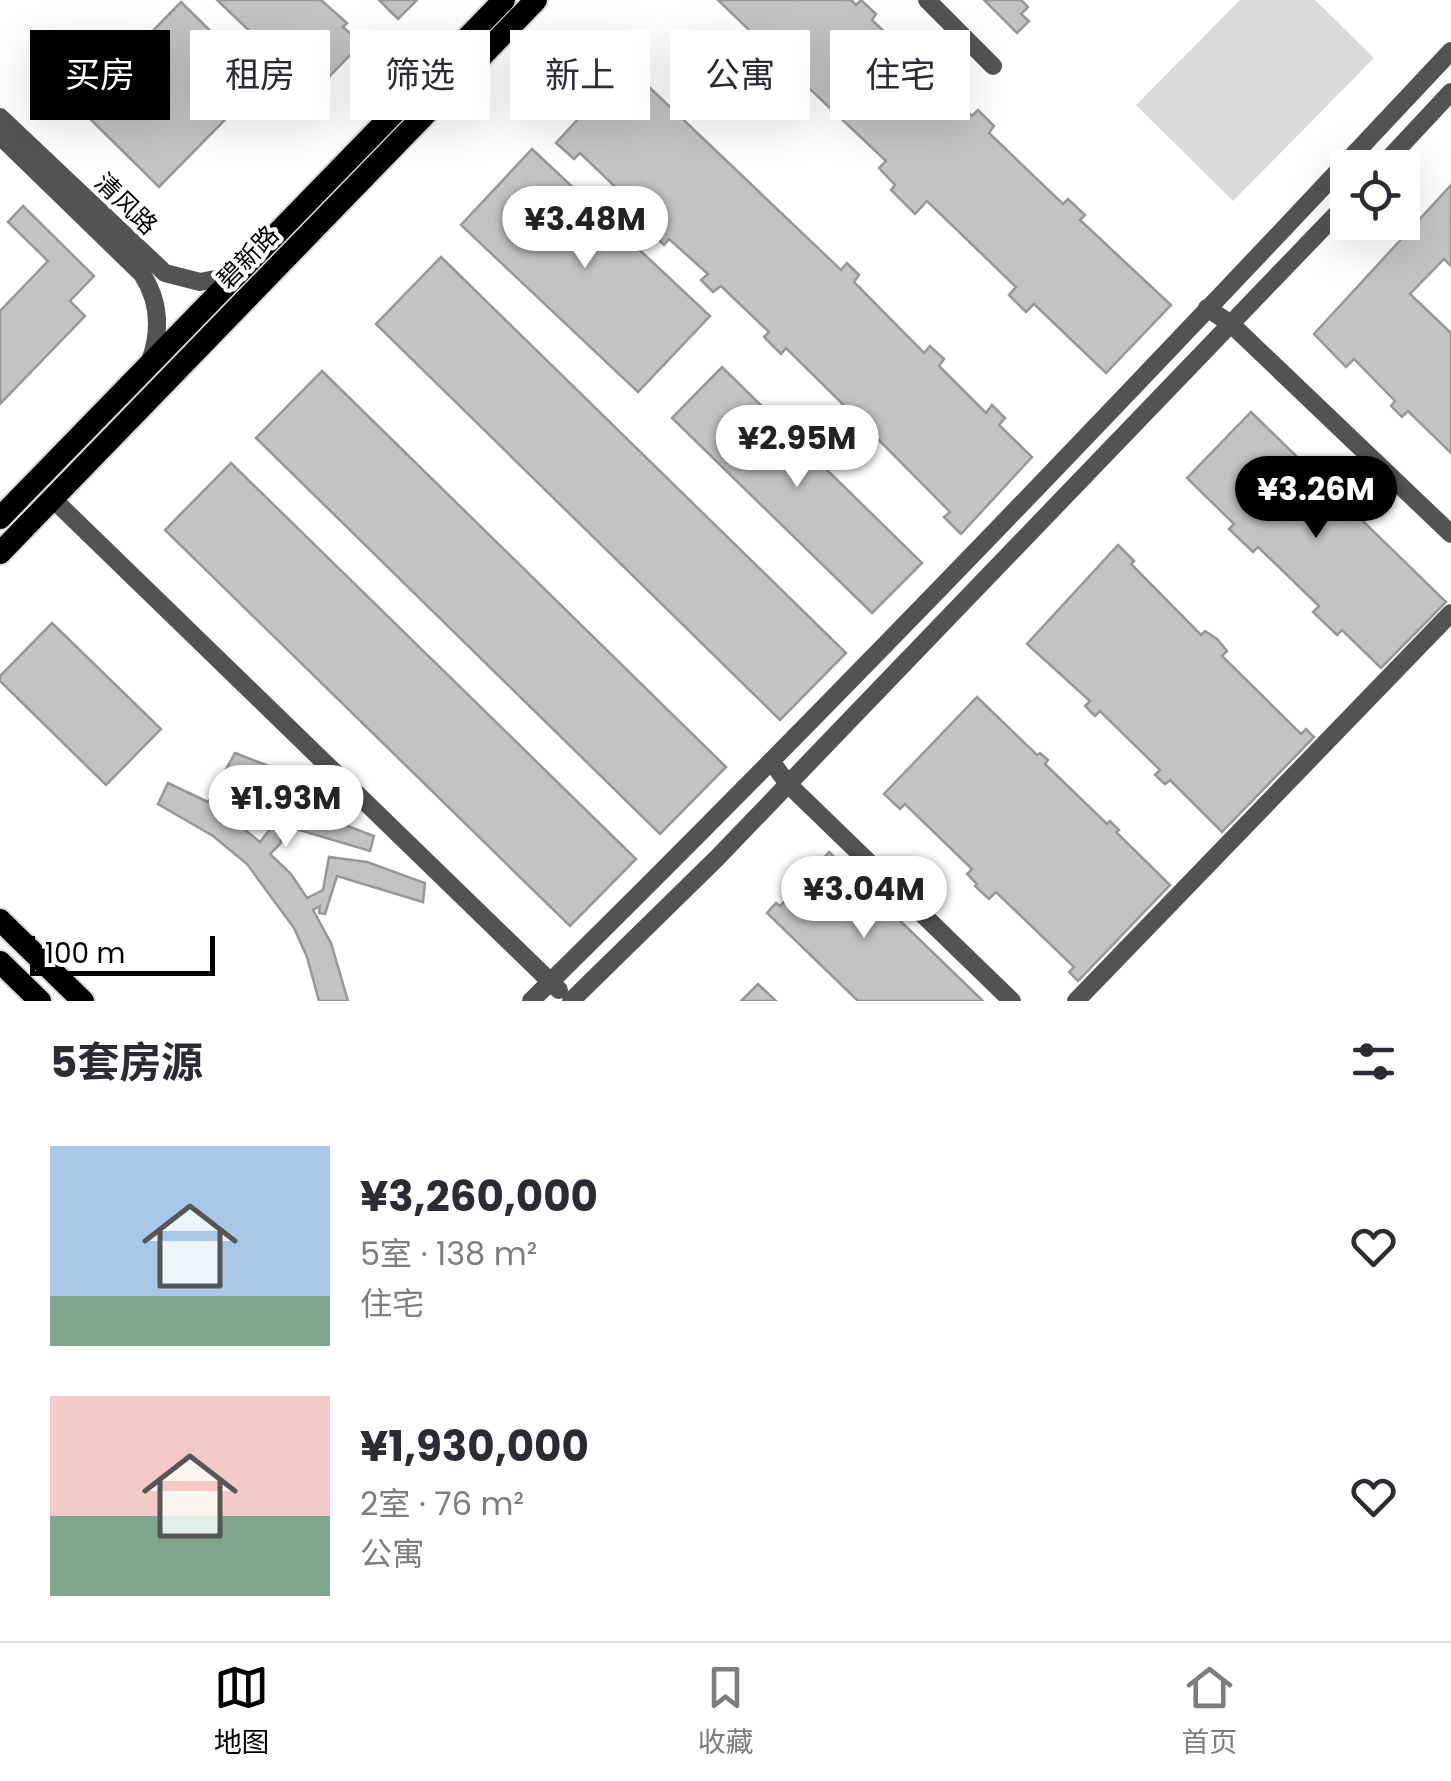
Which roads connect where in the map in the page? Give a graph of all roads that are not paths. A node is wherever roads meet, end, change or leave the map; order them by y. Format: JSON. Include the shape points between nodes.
{"nodes":[{"id":1,"x":504,"y":0,"type":"edge"},
{"id":2,"x":536,"y":0,"type":"edge"},
{"id":3,"x":927,"y":0,"type":"edge"},
{"id":4,"x":1451,"y":51,"type":"edge"},
{"id":5,"x":993,"y":66,"type":"dead end"},
{"id":6,"x":1451,"y":92,"type":"edge"},
{"id":7,"x":0,"y":117,"type":"edge"},
{"id":8,"x":0,"y":136,"type":"edge"},
{"id":9,"x":1397,"y":150,"type":"edge"},
{"id":10,"x":1330,"y":221,"type":"edge"},
{"id":11,"x":236,"y":275,"type":"junction"},
{"id":12,"x":1208,"y":308,"type":"junction"},
{"id":13,"x":1231,"y":324,"type":"junction"},
{"id":14,"x":148,"y":366,"type":"junction"},
{"id":15,"x":53,"y":499,"type":"junction"},
{"id":16,"x":0,"y":518,"type":"edge"},
{"id":17,"x":1451,"y":534,"type":"edge"},
{"id":18,"x":0,"y":553,"type":"edge"},
{"id":19,"x":1451,"y":613,"type":"edge"},
{"id":20,"x":770,"y":761,"type":"junction"},
{"id":21,"x":788,"y":784,"type":"junction"},
{"id":22,"x":0,"y":920,"type":"edge"},
{"id":23,"x":0,"y":962,"type":"edge"},
{"id":24,"x":550,"y":982,"type":"junction"},
{"id":25,"x":40,"y":1001,"type":"edge"},
{"id":26,"x":82,"y":1001,"type":"edge"},
{"id":27,"x":531,"y":1001,"type":"edge"},
{"id":28,"x":570,"y":1001,"type":"edge"},
{"id":29,"x":1012,"y":1001,"type":"edge"},
{"id":30,"x":1076,"y":1001,"type":"edge"}],
"edges":[{"from":1,"to":11,"type":"main road","name":"碧新路"},
{"from":2,"to":15,"type":"main road","name":"碧新路"},
{"from":3,"to":5,"type":"street"},
{"from":4,"to":12,"type":"street"},
{"from":6,"to":9,"type":"street"},
{"from":7,"to":11,"type":"street","name":"清风路","via":[[165,273],[200,282]]},
{"from":8,"to":14,"type":"street","name":"清风路","via":[[142,274],[158,323]]},
{"from":10,"to":13,"type":"street"},
{"from":11,"to":14,"type":"main road","name":"碧新路"},
{"from":12,"to":13,"type":"street"},
{"from":12,"to":20,"type":"street"},
{"from":13,"to":17,"type":"street"},
{"from":13,"to":21,"type":"street"},
{"from":14,"to":16,"type":"main road","name":"碧新路"},
{"from":15,"to":18,"type":"main road","name":"碧新路"},
{"from":15,"to":24,"type":"street"},
{"from":19,"to":30,"type":"street"},
{"from":20,"to":21,"type":"street"},
{"from":20,"to":24,"type":"street"},
{"from":21,"to":28,"type":"street"},
{"from":21,"to":29,"type":"street"},
{"from":22,"to":26,"type":"main road"},
{"from":23,"to":25,"type":"main road"},
{"from":24,"to":27,"type":"street"},
{"from":24,"to":28,"type":"street"}]}
